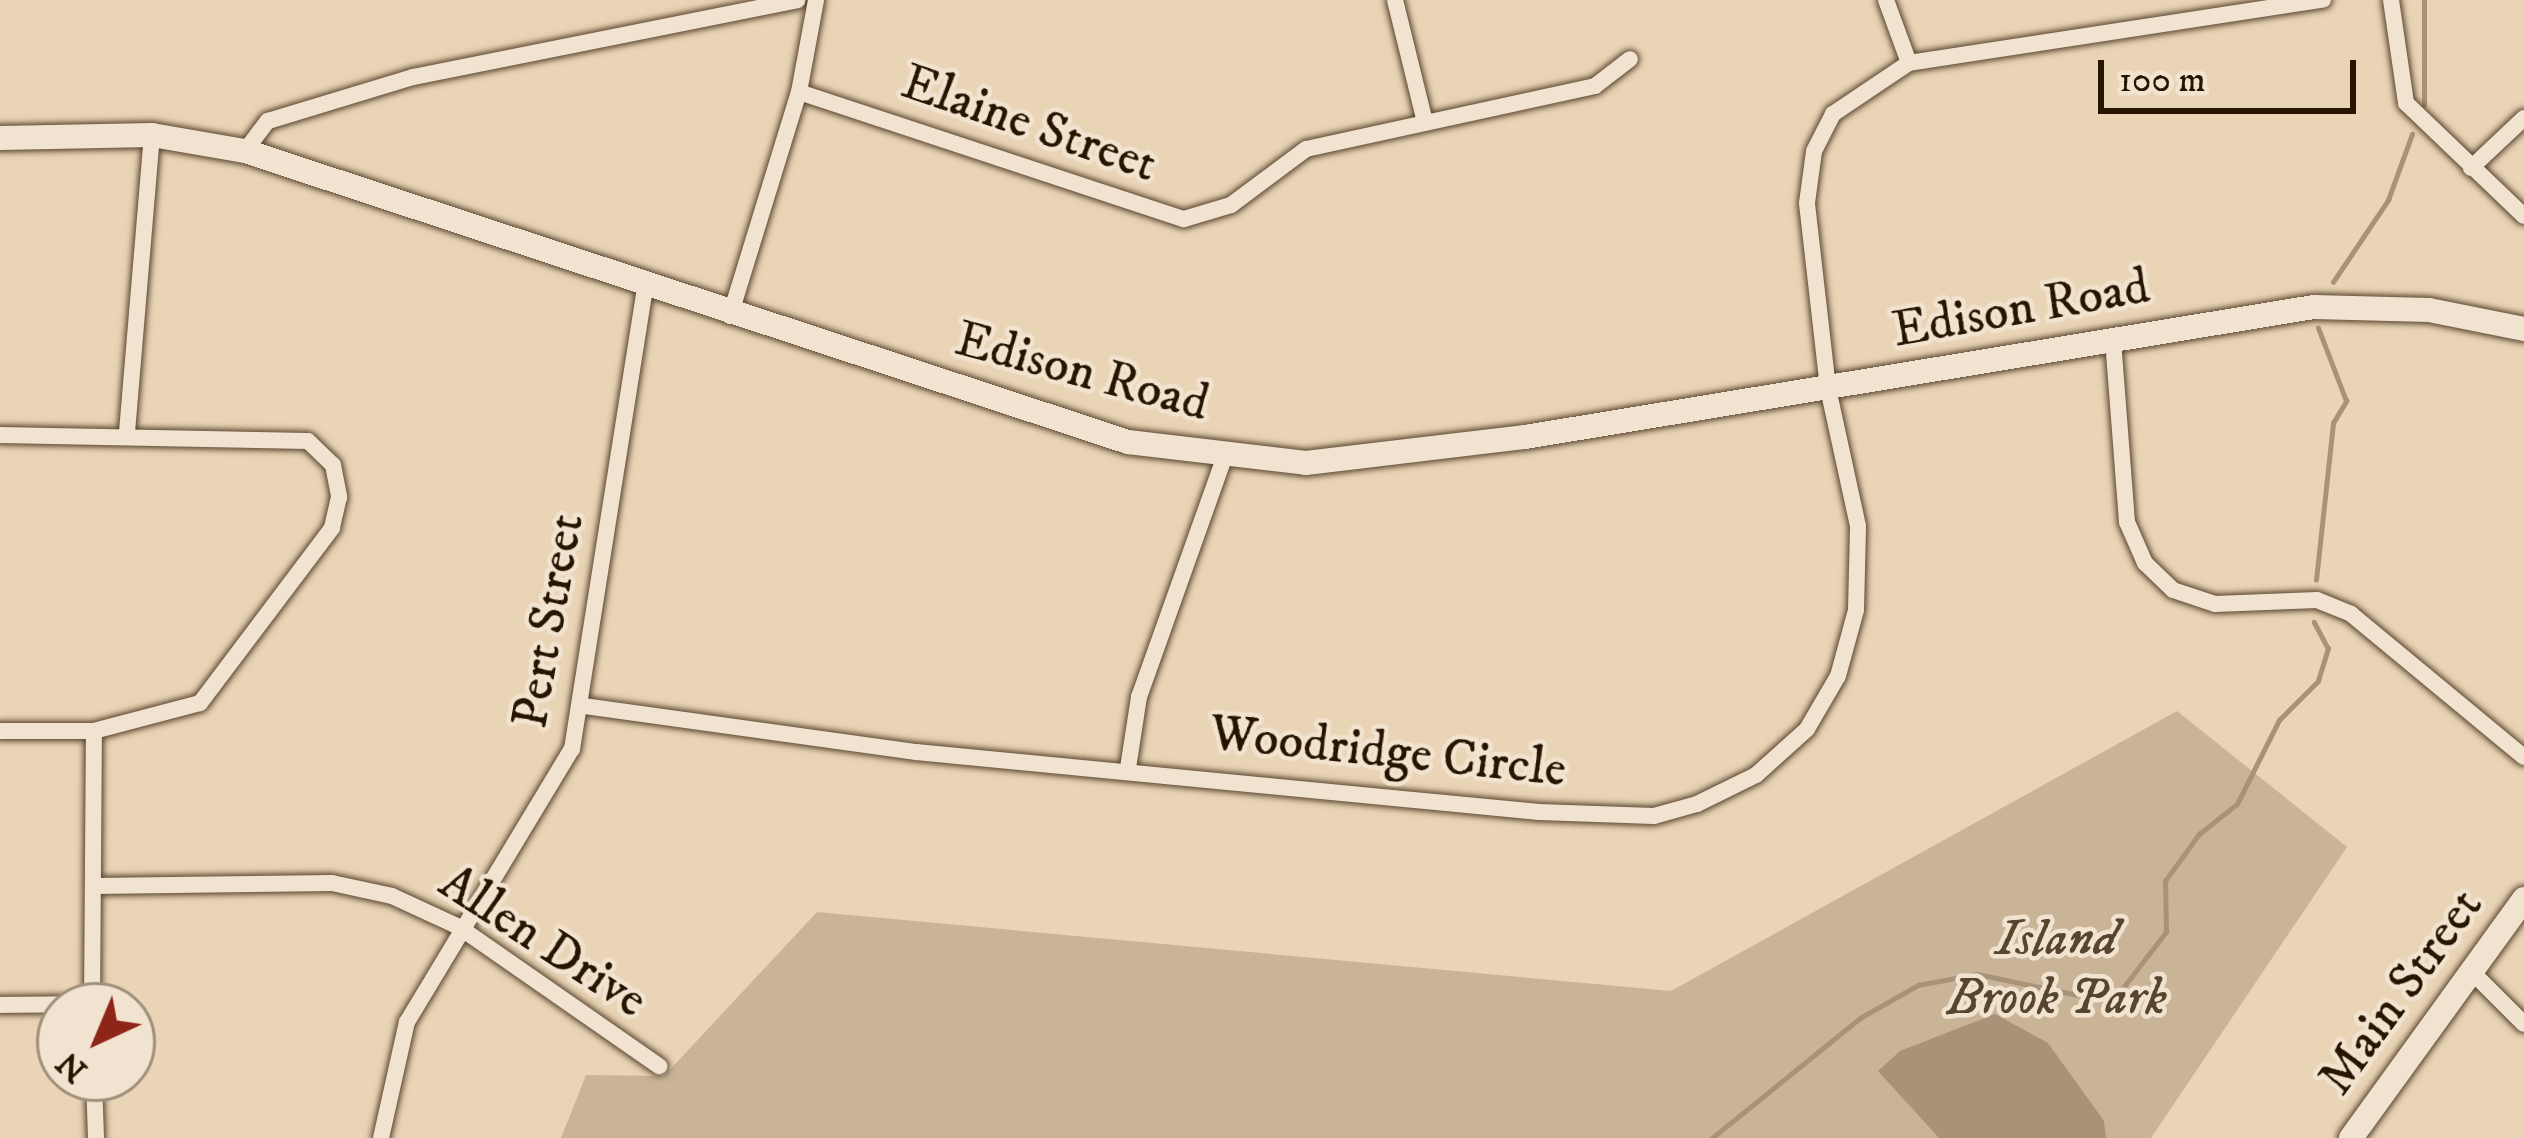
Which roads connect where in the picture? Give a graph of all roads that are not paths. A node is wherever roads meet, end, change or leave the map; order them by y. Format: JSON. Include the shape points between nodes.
{"nodes":[{"id":1,"x":797,"y":0,"type":"edge"},
{"id":2,"x":816,"y":0,"type":"edge"},
{"id":3,"x":1395,"y":0,"type":"edge"},
{"id":4,"x":1886,"y":0,"type":"edge"},
{"id":5,"x":2323,"y":0,"type":"edge"},
{"id":6,"x":2391,"y":0,"type":"edge"},
{"id":7,"x":1630,"y":59,"type":"dead end"},
{"id":8,"x":1909,"y":64,"type":"junction"},
{"id":9,"x":799,"y":92,"type":"junction"},
{"id":10,"x":1424,"y":118,"type":"junction"},
{"id":11,"x":2524,"y":118,"type":"edge"},
{"id":12,"x":152,"y":135,"type":"junction"},
{"id":13,"x":0,"y":137,"type":"edge"},
{"id":14,"x":244,"y":151,"type":"junction"},
{"id":15,"x":2471,"y":169,"type":"junction"},
{"id":16,"x":2524,"y":216,"type":"edge"},
{"id":17,"x":645,"y":288,"type":"junction"},
{"id":18,"x":730,"y":316,"type":"junction"},
{"id":19,"x":2524,"y":329,"type":"edge"},
{"id":20,"x":2113,"y":340,"type":"junction"},
{"id":21,"x":1828,"y":388,"type":"junction"},
{"id":22,"x":127,"y":432,"type":"junction"},
{"id":23,"x":0,"y":435,"type":"edge"},
{"id":24,"x":1225,"y":456,"type":"junction"},
{"id":25,"x":584,"y":706,"type":"junction"},
{"id":26,"x":0,"y":731,"type":"edge"},
{"id":27,"x":94,"y":731,"type":"junction"},
{"id":28,"x":2524,"y":757,"type":"edge"},
{"id":29,"x":1129,"y":769,"type":"junction"},
{"id":30,"x":93,"y":886,"type":"junction"},
{"id":31,"x":2524,"y":899,"type":"edge"},
{"id":32,"x":459,"y":927,"type":"junction"},
{"id":33,"x":2470,"y":970,"type":"junction"},
{"id":34,"x":92,"y":982,"type":"edge"},
{"id":35,"x":0,"y":1005,"type":"edge"},
{"id":36,"x":36,"y":1005,"type":"edge"},
{"id":37,"x":2524,"y":1024,"type":"edge"},
{"id":38,"x":658,"y":1066,"type":"dead end"},
{"id":39,"x":95,"y":1102,"type":"edge"},
{"id":40,"x":96,"y":1138,"type":"edge"},
{"id":41,"x":381,"y":1138,"type":"edge"},
{"id":42,"x":2351,"y":1138,"type":"edge"}],
"edges":[{"from":1,"to":14,"type":"street","via":[[413,77],[268,121]]},
{"from":2,"to":9,"type":"street"},
{"from":3,"to":10,"type":"street"},
{"from":4,"to":8,"type":"street"},
{"from":5,"to":8,"type":"street"},
{"from":6,"to":15,"type":"street","via":[[2406,103]]},
{"from":7,"to":10,"type":"street","name":"Elaine Street","via":[[1595,86]]},
{"from":8,"to":21,"type":"street","name":"Woodridge Circle","via":[[1832,114],[1814,152],[1807,203]]},
{"from":9,"to":10,"type":"street","name":"Elaine Street","via":[[1184,219],[1231,206],[1306,149]]},
{"from":9,"to":18,"type":"street"},
{"from":11,"to":15,"type":"street"},
{"from":12,"to":13,"type":"street","name":"Edison Road"},
{"from":12,"to":14,"type":"street","name":"Edison Road"},
{"from":12,"to":22,"type":"street"},
{"from":14,"to":17,"type":"street","name":"Edison Road"},
{"from":15,"to":16,"type":"street"},
{"from":17,"to":18,"type":"street","name":"Edison Road"},
{"from":17,"to":25,"type":"street","name":"Pert Street"},
{"from":18,"to":24,"type":"street","name":"Edison Road","via":[[1128,442]]},
{"from":19,"to":20,"type":"street","name":"Edison Road","via":[[2373,305]]},
{"from":20,"to":21,"type":"street","name":"Edison Road"},
{"from":20,"to":28,"type":"street","via":[[2127,523],[2145,563],[2173,590],[2215,604],[2318,600],[2351,614]]},
{"from":21,"to":24,"type":"street","name":"Edison Road","via":[[1408,454],[1306,463]]},
{"from":21,"to":29,"type":"street","name":"Woodridge Circle","via":[[1858,526],[1856,610],[1838,676],[1807,729],[1756,775],[1654,816]]},
{"from":22,"to":23,"type":"street"},
{"from":22,"to":27,"type":"street","via":[[308,441],[332,465],[339,496],[332,528],[200,703]]},
{"from":24,"to":29,"type":"street","via":[[1139,697]]},
{"from":25,"to":29,"type":"street","name":"Woodridge Circle","via":[[916,752]]},
{"from":25,"to":32,"type":"street","name":"Pert Street","via":[[546,800]]},
{"from":26,"to":27,"type":"street"},
{"from":27,"to":30,"type":"street"},
{"from":30,"to":32,"type":"street","name":"Allen Drive","via":[[332,883],[392,896]]},
{"from":30,"to":34,"type":"street"},
{"from":31,"to":33,"type":"street","name":"Main Street"},
{"from":32,"to":38,"type":"street","name":"Allen Drive"},
{"from":32,"to":41,"type":"street","name":"Pert Street","via":[[407,1022]]},
{"from":33,"to":37,"type":"street"},
{"from":33,"to":42,"type":"street","name":"Main Street"},
{"from":35,"to":36,"type":"street"},
{"from":39,"to":40,"type":"street"}]}
